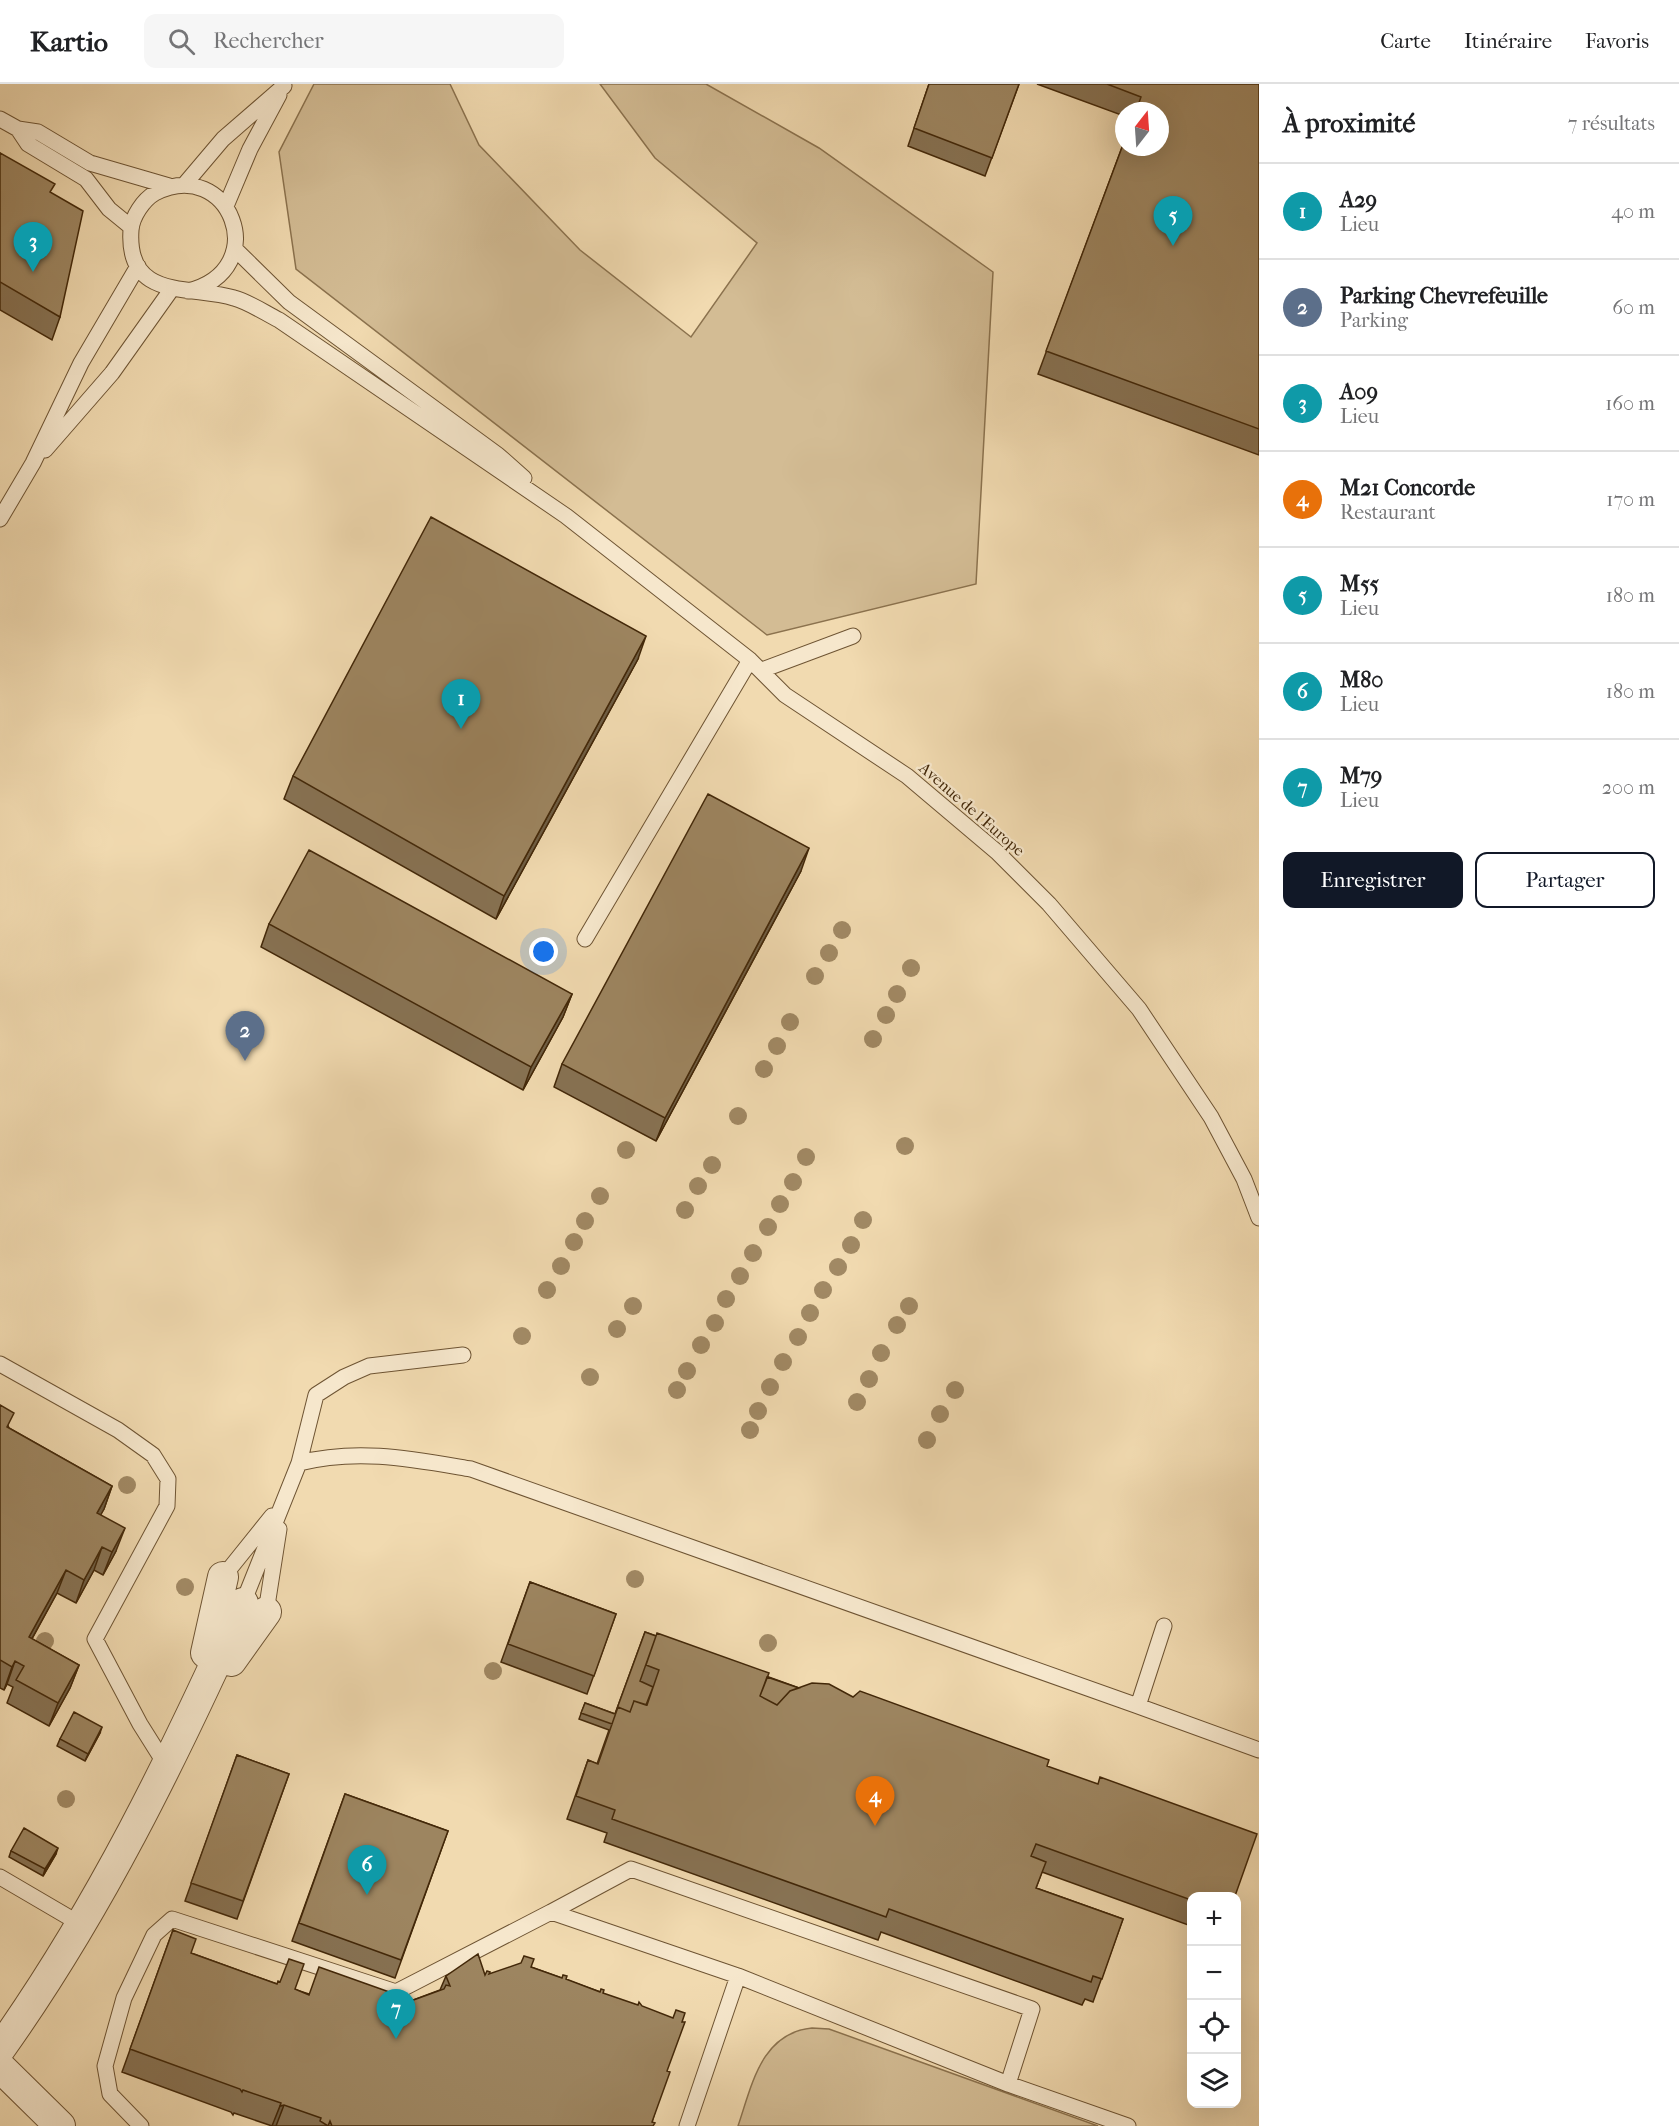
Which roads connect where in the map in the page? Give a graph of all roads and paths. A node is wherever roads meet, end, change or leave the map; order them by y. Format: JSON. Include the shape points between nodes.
{"nodes":[{"id":1,"x":0,"y":119,"type":"edge"},
{"id":2,"x":18,"y":129,"type":"junction"},
{"id":3,"x":176,"y":186,"type":"junction"},
{"id":4,"x":226,"y":206,"type":"junction"},
{"id":5,"x":131,"y":227,"type":"junction"},
{"id":6,"x":236,"y":249,"type":"junction"},
{"id":7,"x":138,"y":266,"type":"junction"},
{"id":8,"x":171,"y":290,"type":"junction"},
{"id":9,"x":188,"y":291,"type":"junction"},
{"id":10,"x":33,"y":464,"type":"junction"},
{"id":11,"x":566,"y":516,"type":"junction"},
{"id":12,"x":0,"y":519,"type":"edge"},
{"id":13,"x":853,"y":636,"type":"dead end"},
{"id":14,"x":756,"y":665,"type":"junction"},
{"id":15,"x":585,"y":939,"type":"dead end"},
{"id":16,"x":1259,"y":1218,"type":"edge"},
{"id":17,"x":463,"y":1354,"type":"dead end"},
{"id":18,"x":0,"y":1364,"type":"edge"},
{"id":19,"x":299,"y":1463,"type":"junction"},
{"id":20,"x":283,"y":1502,"type":"junction"},
{"id":21,"x":223,"y":1577,"type":"joint"},
{"id":22,"x":255,"y":1607,"type":"junction"},
{"id":23,"x":1164,"y":1626,"type":"dead end"},
{"id":24,"x":1138,"y":1706,"type":"junction"},
{"id":25,"x":191,"y":1717,"type":"junction"},
{"id":26,"x":1259,"y":1750,"type":"edge"},
{"id":27,"x":167,"y":1767,"type":"junction"},
{"id":28,"x":0,"y":1877,"type":"edge"},
{"id":29,"x":551,"y":1912,"type":"junction"},
{"id":30,"x":82,"y":1925,"type":"junction"},
{"id":31,"x":738,"y":1976,"type":"junction"},
{"id":32,"x":0,"y":2049,"type":"edge"},
{"id":33,"x":0,"y":2067,"type":"edge"},
{"id":34,"x":1008,"y":2084,"type":"junction"},
{"id":35,"x":57,"y":2125,"type":"edge"},
{"id":36,"x":141,"y":2126,"type":"edge"},
{"id":37,"x":687,"y":2126,"type":"edge"},
{"id":38,"x":1128,"y":2126,"type":"edge"}],
"edges":[{"from":1,"to":2,"type":"lane"},
{"from":2,"to":3,"type":"lane","via":[[38,132],[90,162]]},
{"from":2,"to":5,"type":"lane","via":[[28,144],[86,179],[109,209]]},
{"from":3,"to":4,"type":"lane","via":[[200,187]]},
{"from":3,"to":4,"type":"lane","via":[[284,86],[250,149]]},
{"from":3,"to":5,"type":"lane","via":[[151,195],[138,210]]},
{"from":4,"to":6,"type":"lane","via":[[236,226]]},
{"from":5,"to":7,"type":"lane","via":[[131,247]]},
{"from":6,"to":9,"type":"lane","via":[[219,278]]},
{"from":6,"to":11,"type":"lane","via":[[289,302],[498,455]]},
{"from":7,"to":8,"type":"lane","via":[[152,281]]},
{"from":7,"to":10,"type":"lane","via":[[81,363]]},
{"from":8,"to":9,"type":"lane"},
{"from":8,"to":10,"type":"lane","via":[[112,373]]},
{"from":9,"to":11,"type":"lane","via":[[235,298],[279,320]]},
{"from":10,"to":12,"type":"lane"},
{"from":11,"to":14,"type":"lane","name":"Avenue de l'Europe"},
{"from":13,"to":14,"type":"lane"},
{"from":14,"to":15,"type":"lane"},
{"from":14,"to":16,"type":"lane","name":"Avenue de l'Europe","via":[[785,695],[907,776],[997,852],[1049,904],[1139,1009],[1176,1062],[1244,1179]]},
{"from":17,"to":19,"type":"lane","via":[[369,1366],[316,1395]]},
{"from":18,"to":27,"type":"lane","via":[[118,1430],[153,1455],[168,1479],[167,1506],[95,1639]]},
{"from":19,"to":20,"type":"lane"},
{"from":19,"to":24,"type":"lane","via":[[343,1454],[393,1455],[471,1469]]},
{"from":20,"to":21,"type":"lane"},
{"from":20,"to":22,"type":"lane"},
{"from":20,"to":22,"type":"lane"},
{"from":21,"to":25,"type":"street"},
{"from":22,"to":25,"type":"street"},
{"from":23,"to":24,"type":"lane"},
{"from":24,"to":26,"type":"lane"},
{"from":25,"to":27,"type":"street"},
{"from":27,"to":30,"type":"street"},
{"from":28,"to":30,"type":"lane"},
{"from":29,"to":31,"type":"lane"},
{"from":29,"to":34,"type":"lane","via":[[631,1869],[1032,2009]]},
{"from":29,"to":36,"type":"lane","via":[[396,1992],[172,1919],[154,1935],[124,1998],[105,2066],[110,2094]]},
{"from":30,"to":32,"type":"street"},
{"from":31,"to":34,"type":"lane"},
{"from":31,"to":37,"type":"lane"},
{"from":33,"to":35,"type":"street"},
{"from":34,"to":38,"type":"lane"}]}
